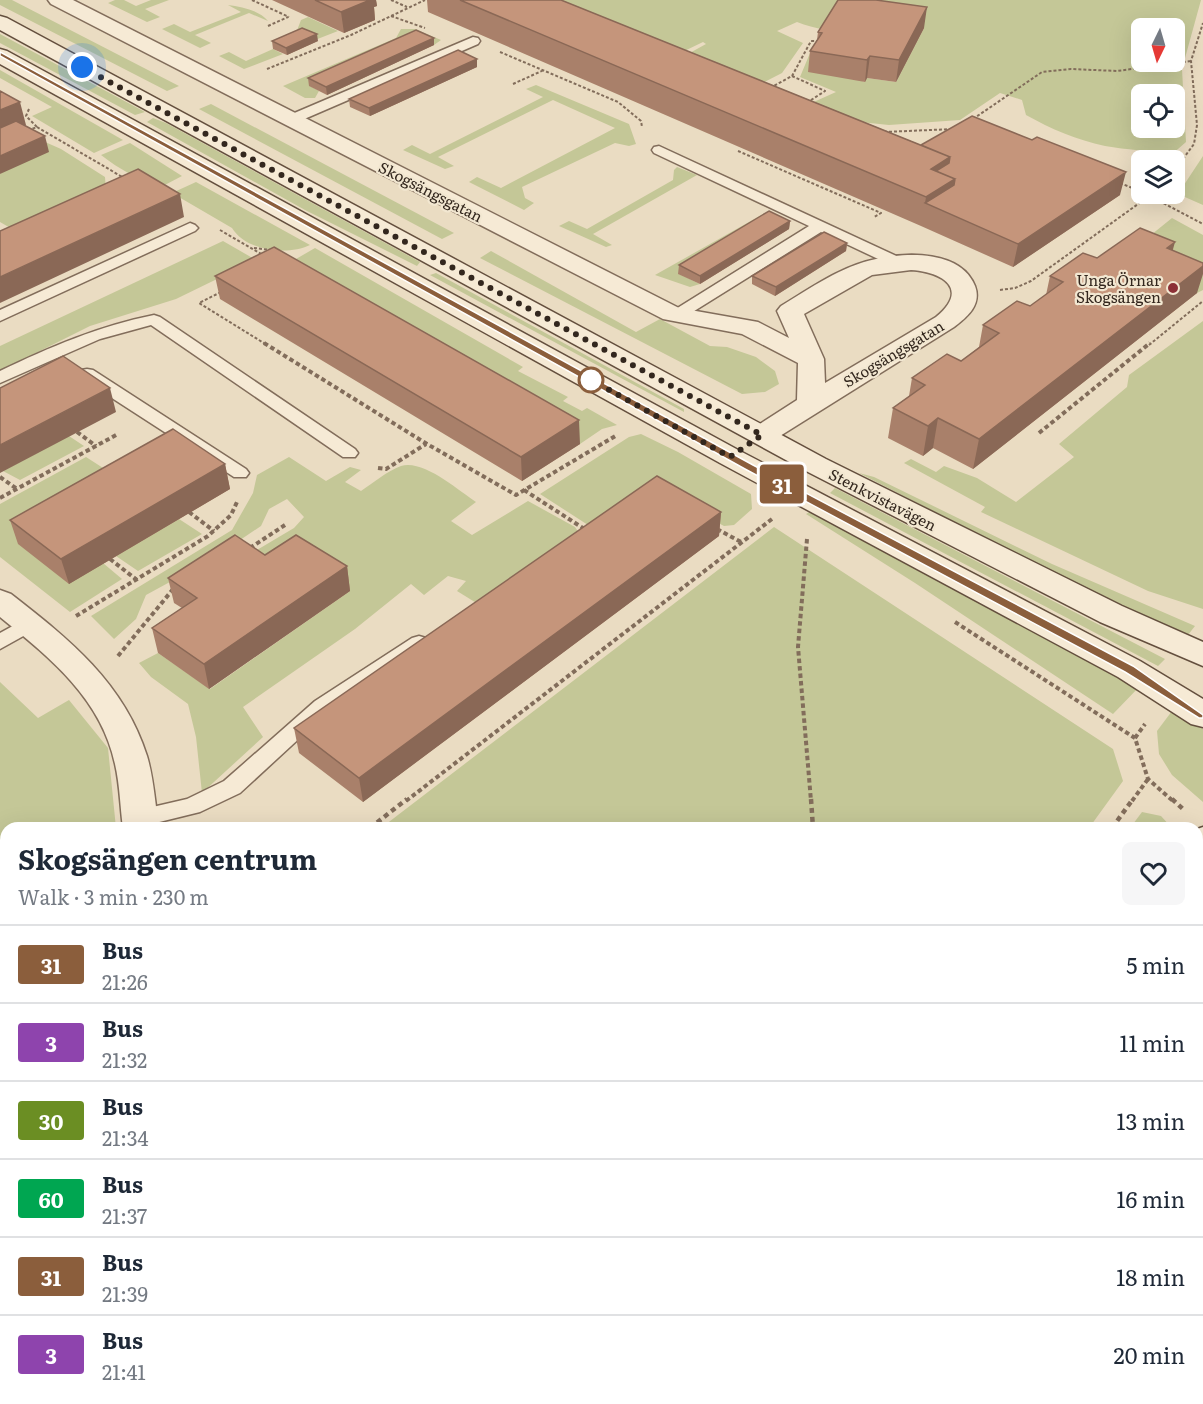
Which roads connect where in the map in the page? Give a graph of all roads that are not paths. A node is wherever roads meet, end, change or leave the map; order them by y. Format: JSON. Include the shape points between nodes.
{"nodes":[{"id":1,"x":58,"y":0,"type":"edge"},
{"id":2,"x":0,"y":22,"type":"edge"},
{"id":3,"x":473,"y":41,"type":"edge"},
{"id":4,"x":0,"y":55,"type":"edge"},
{"id":5,"x":290,"y":120,"type":"junction"},
{"id":6,"x":659,"y":150,"type":"road end"},
{"id":7,"x":820,"y":225,"type":"junction"},
{"id":8,"x":190,"y":228,"type":"dead end"},
{"id":9,"x":899,"y":263,"type":"junction"},
{"id":10,"x":677,"y":315,"type":"junction"},
{"id":11,"x":0,"y":316,"type":"edge"},
{"id":12,"x":54,"y":352,"type":"junction"},
{"id":13,"x":811,"y":359,"type":"junction"},
{"id":14,"x":0,"y":378,"type":"edge"},
{"id":15,"x":811,"y":403,"type":"junction"},
{"id":16,"x":762,"y":435,"type":"junction"},
{"id":17,"x":350,"y":453,"type":"road end"},
{"id":18,"x":730,"y":457,"type":"junction"},
{"id":19,"x":240,"y":473,"type":"road end"},
{"id":20,"x":0,"y":601,"type":"edge"},
{"id":21,"x":28,"y":624,"type":"junction"},
{"id":22,"x":436,"y":631,"type":"edge"},
{"id":23,"x":0,"y":642,"type":"edge"},
{"id":24,"x":1203,"y":655,"type":"edge"},
{"id":25,"x":1203,"y":715,"type":"edge"},
{"id":26,"x":140,"y":822,"type":"edge"},
{"id":27,"x":143,"y":822,"type":"edge"}],
"edges":[{"from":1,"to":5,"type":"main road","name":"Skogsängsgatan"},
{"from":2,"to":16,"type":"main road","name":"Stenkvistavägen"},
{"from":3,"to":5,"type":"lane"},
{"from":4,"to":18,"type":"main road","name":"Stenkvistavägen"},
{"from":5,"to":10,"type":"main road","name":"Skogsängsgatan"},
{"from":6,"to":7,"type":"lane"},
{"from":7,"to":9,"type":"lane"},
{"from":7,"to":10,"type":"lane"},
{"from":8,"to":11,"type":"lane"},
{"from":9,"to":13,"type":"main road","via":[[872,267],[790,311]]},
{"from":9,"to":15,"type":"main road","name":"Skogsängsgatan","via":[[936,265],[956,275],[964,291],[961,309]]},
{"from":10,"to":13,"type":"main road","name":"Skogsängsgatan","via":[[749,328]]},
{"from":12,"to":14,"type":"lane"},
{"from":12,"to":17,"type":"lane","via":[[121,325],[154,320]]},
{"from":12,"to":19,"type":"lane"},
{"from":13,"to":15,"type":"main road"},
{"from":15,"to":16,"type":"main road","name":"Skogsängsgatan"},
{"from":16,"to":18,"type":"main road","name":"Skogsängsgatan"},
{"from":16,"to":24,"type":"main road","name":"Stenkvistavägen","via":[[1027,572]]},
{"from":18,"to":25,"type":"main road","name":"Stenkvistavägen","via":[[1129,669]]},
{"from":20,"to":21,"type":"main road"},
{"from":21,"to":23,"type":"lane"},
{"from":21,"to":26,"type":"main road","via":[[75,663],[111,708],[130,756]]},
{"from":22,"to":27,"type":"lane","via":[[322,706],[232,787],[192,806]]}]}
